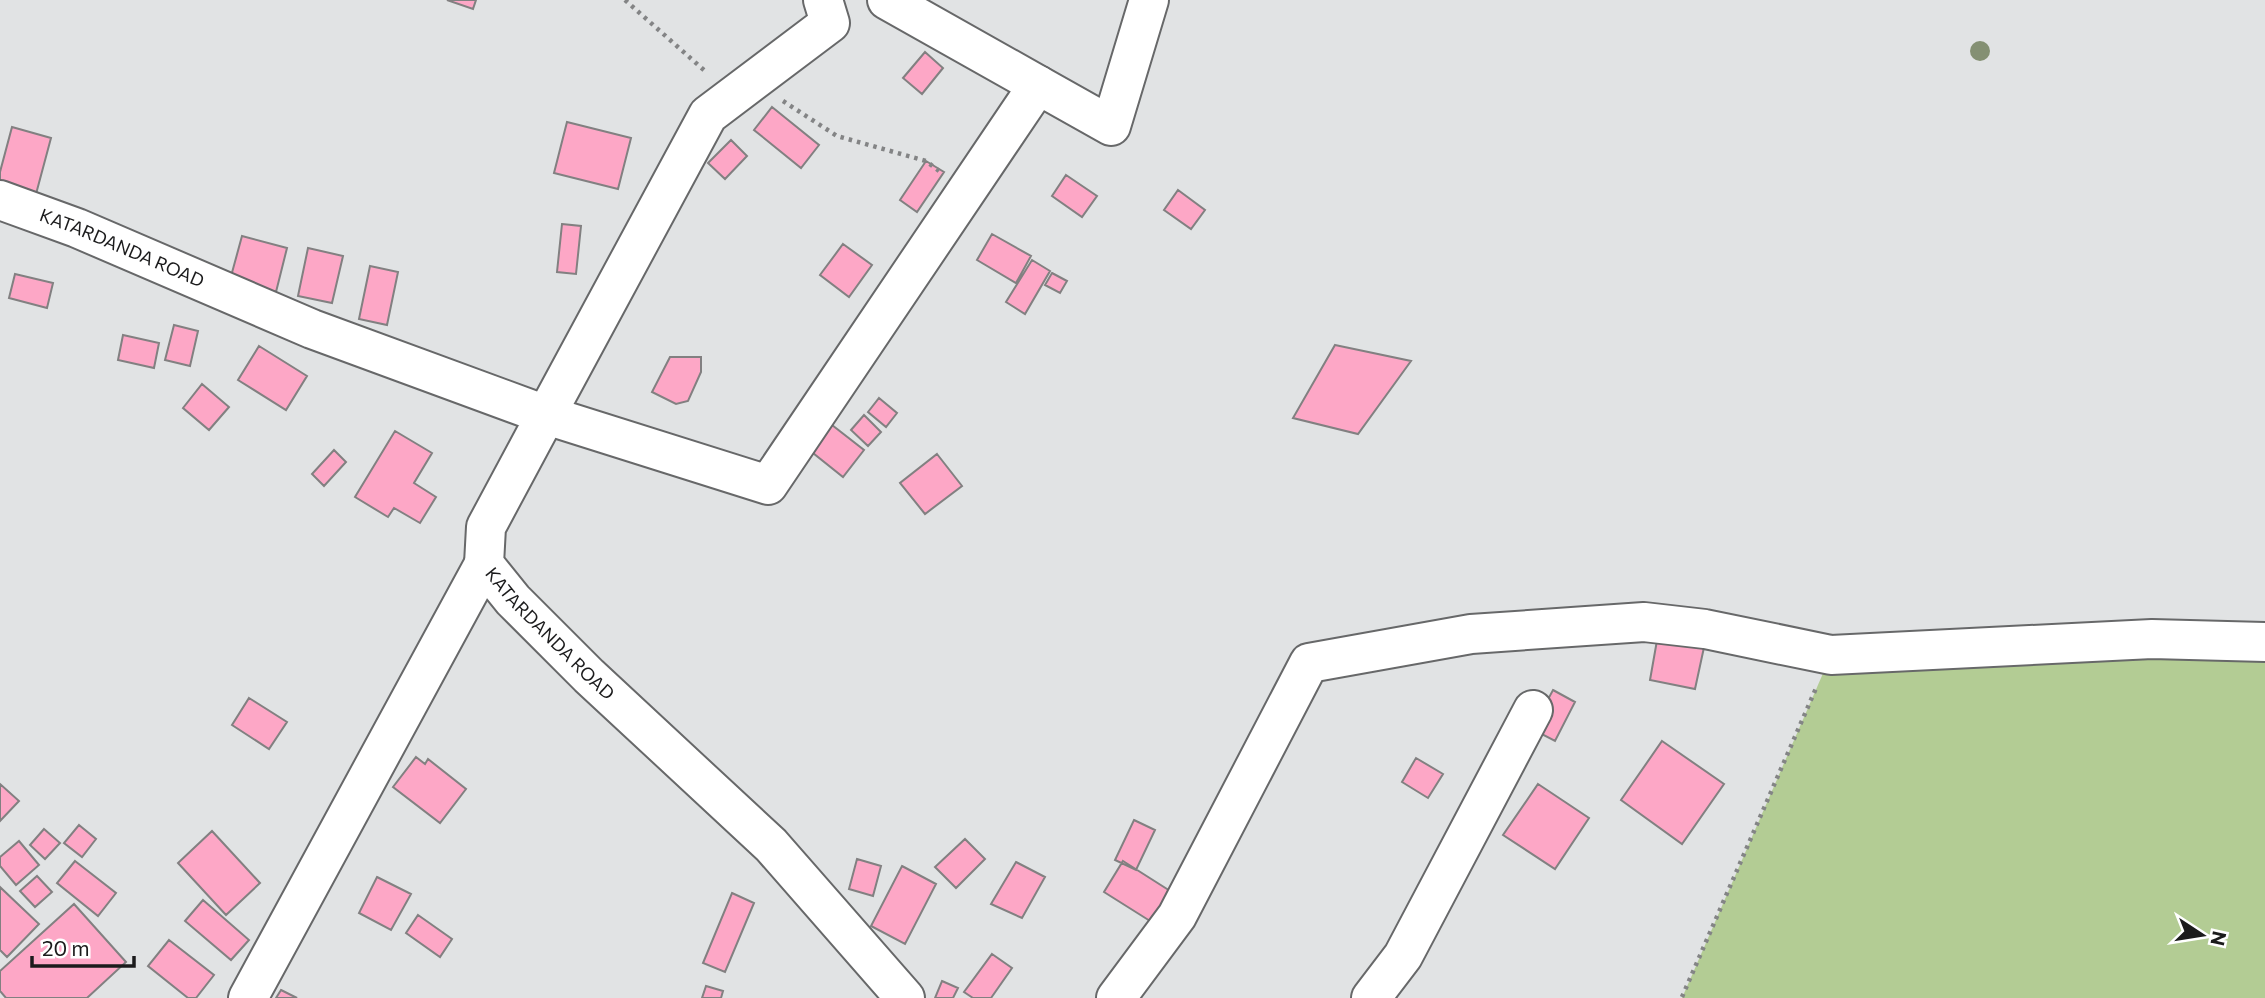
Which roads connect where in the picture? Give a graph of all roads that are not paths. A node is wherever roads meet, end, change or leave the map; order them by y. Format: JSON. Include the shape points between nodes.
{"nodes":[{"id":1,"x":887,"y":0,"type":"edge"},
{"id":2,"x":1149,"y":0,"type":"edge"},
{"id":3,"x":834,"y":8,"type":"edge"},
{"id":4,"x":1038,"y":85,"type":"junction"},
{"id":5,"x":0,"y":200,"type":"edge"},
{"id":6,"x":546,"y":415,"type":"junction"},
{"id":7,"x":484,"y":564,"type":"junction"},
{"id":8,"x":2265,"y":642,"type":"edge"},
{"id":9,"x":1533,"y":710,"type":"dead end"},
{"id":10,"x":247,"y":998,"type":"edge"},
{"id":11,"x":905,"y":998,"type":"edge"},
{"id":12,"x":1116,"y":998,"type":"edge"},
{"id":13,"x":1371,"y":998,"type":"edge"}],
"edges":[{"from":1,"to":4,"type":"street"},
{"from":2,"to":4,"type":"street","via":[[1111,126]]},
{"from":3,"to":6,"type":"street","via":[[708,115]]},
{"from":4,"to":6,"type":"street","via":[[768,485]]},
{"from":5,"to":6,"type":"street","name":"KATARDANDA ROAD","via":[[77,228],[312,329]]},
{"from":6,"to":7,"type":"street","name":"KATARDANDA ROAD","via":[[486,527]]},
{"from":7,"to":10,"type":"street"},
{"from":7,"to":11,"type":"street","name":"KATARDANDA ROAD","via":[[589,676],[771,845]]},
{"from":8,"to":12,"type":"street","via":[[2152,639],[1831,655],[1705,629],[1644,622],[1471,634],[1309,663],[1177,916]]},
{"from":9,"to":13,"type":"street","via":[[1404,956]]}]}
